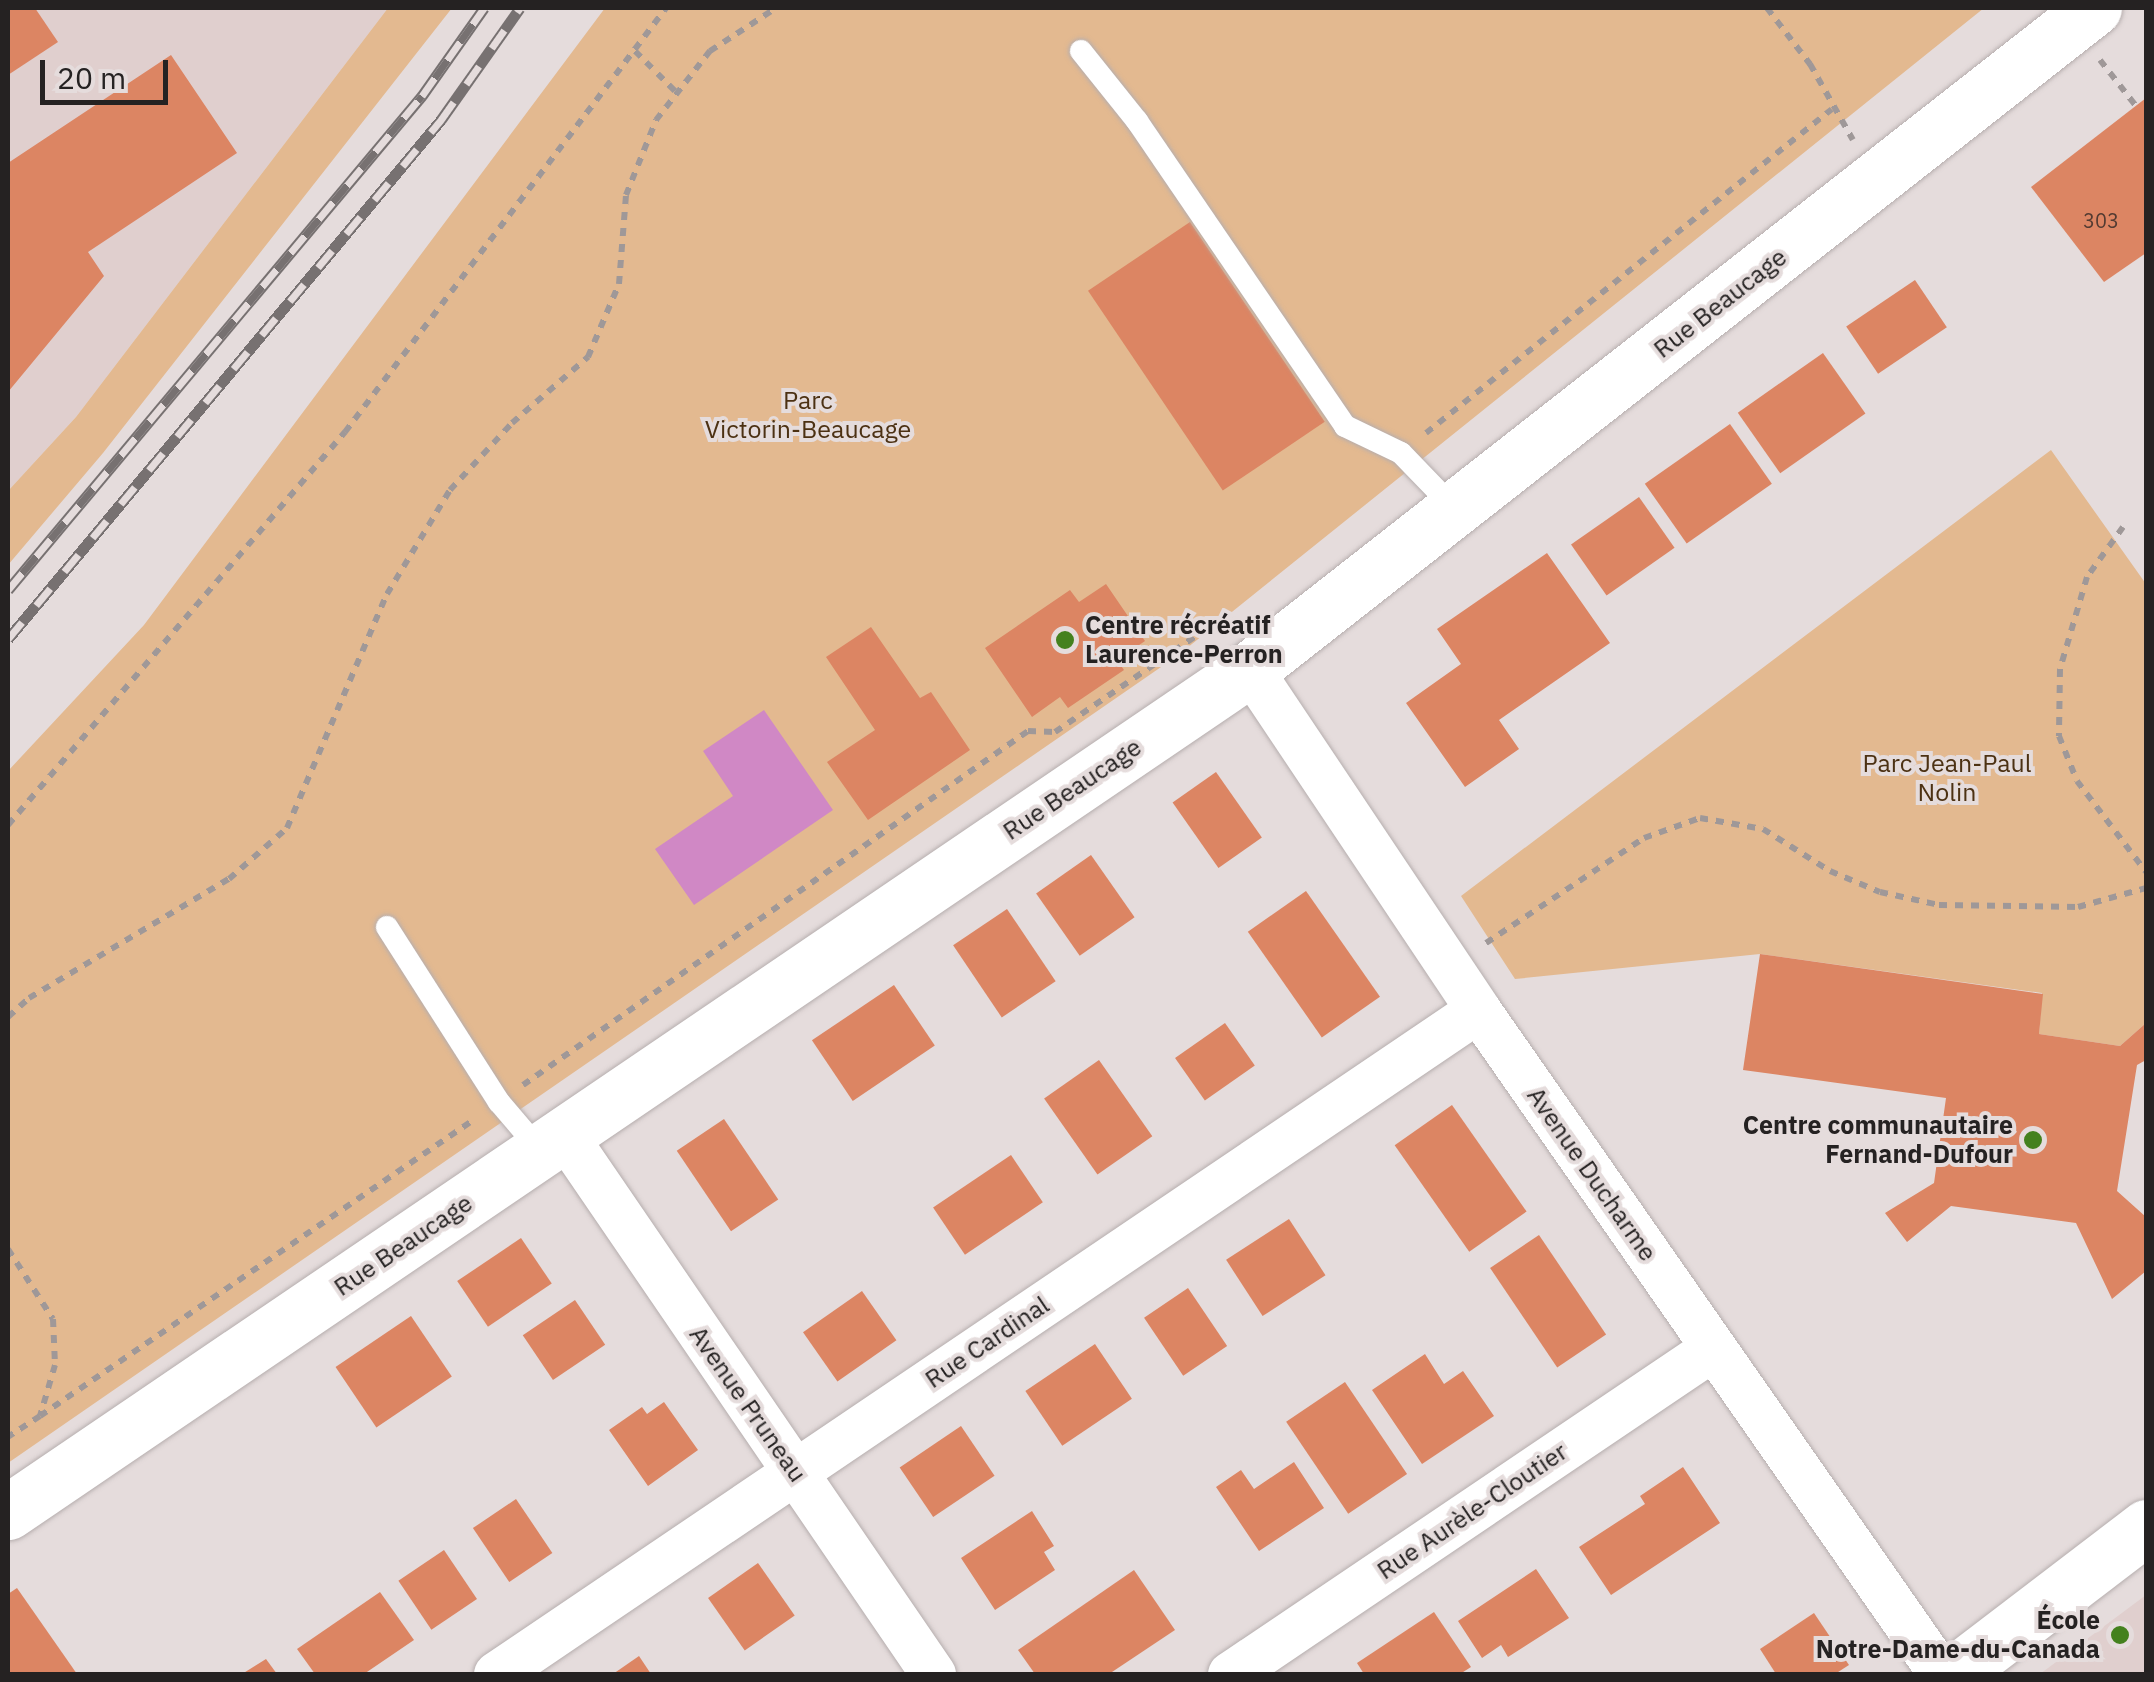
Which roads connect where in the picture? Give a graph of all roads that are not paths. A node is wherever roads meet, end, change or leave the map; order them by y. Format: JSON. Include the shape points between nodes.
{"nodes":[{"id":1,"x":2094,"y":8,"type":"edge"},
{"id":2,"x":1081,"y":51,"type":"dead end"},
{"id":3,"x":1455,"y":510,"type":"junction"},
{"id":4,"x":1250,"y":669,"type":"junction"},
{"id":5,"x":387,"y":928,"type":"dead end"},
{"id":6,"x":1478,"y":1010,"type":"junction"},
{"id":7,"x":552,"y":1142,"type":"junction"},
{"id":8,"x":1714,"y":1348,"type":"junction"},
{"id":9,"x":795,"y":1471,"type":"junction"},
{"id":10,"x":8,"y":1512,"type":"edge"},
{"id":11,"x":2146,"y":1526,"type":"edge"},
{"id":12,"x":496,"y":1674,"type":"edge"},
{"id":13,"x":933,"y":1674,"type":"edge"},
{"id":14,"x":1230,"y":1674,"type":"edge"},
{"id":15,"x":1942,"y":1674,"type":"edge"},
{"id":16,"x":1954,"y":1674,"type":"edge"}],
"edges":[{"from":1,"to":3,"type":"street","name":"Rue Beaucage"},
{"from":2,"to":3,"type":"lane","via":[[1137,121],[1345,426],[1401,453]]},
{"from":3,"to":4,"type":"street","name":"Rue Beaucage"},
{"from":4,"to":6,"type":"street","name":"Avenue Ducharme"},
{"from":4,"to":7,"type":"street","name":"Rue Beaucage"},
{"from":5,"to":7,"type":"lane","via":[[500,1102]]},
{"from":6,"to":8,"type":"street","name":"Avenue Ducharme"},
{"from":6,"to":9,"type":"street","name":"Rue Cardinal"},
{"from":7,"to":9,"type":"street","name":"Avenue Pruneau"},
{"from":7,"to":10,"type":"street","name":"Rue Beaucage"},
{"from":8,"to":14,"type":"street","name":"Rue Aurèle-Cloutier"},
{"from":8,"to":15,"type":"street","name":"Avenue Ducharme"},
{"from":9,"to":12,"type":"street","name":"Rue Cardinal"},
{"from":9,"to":13,"type":"street","name":"Avenue Pruneau"},
{"from":11,"to":16,"type":"street"}]}
